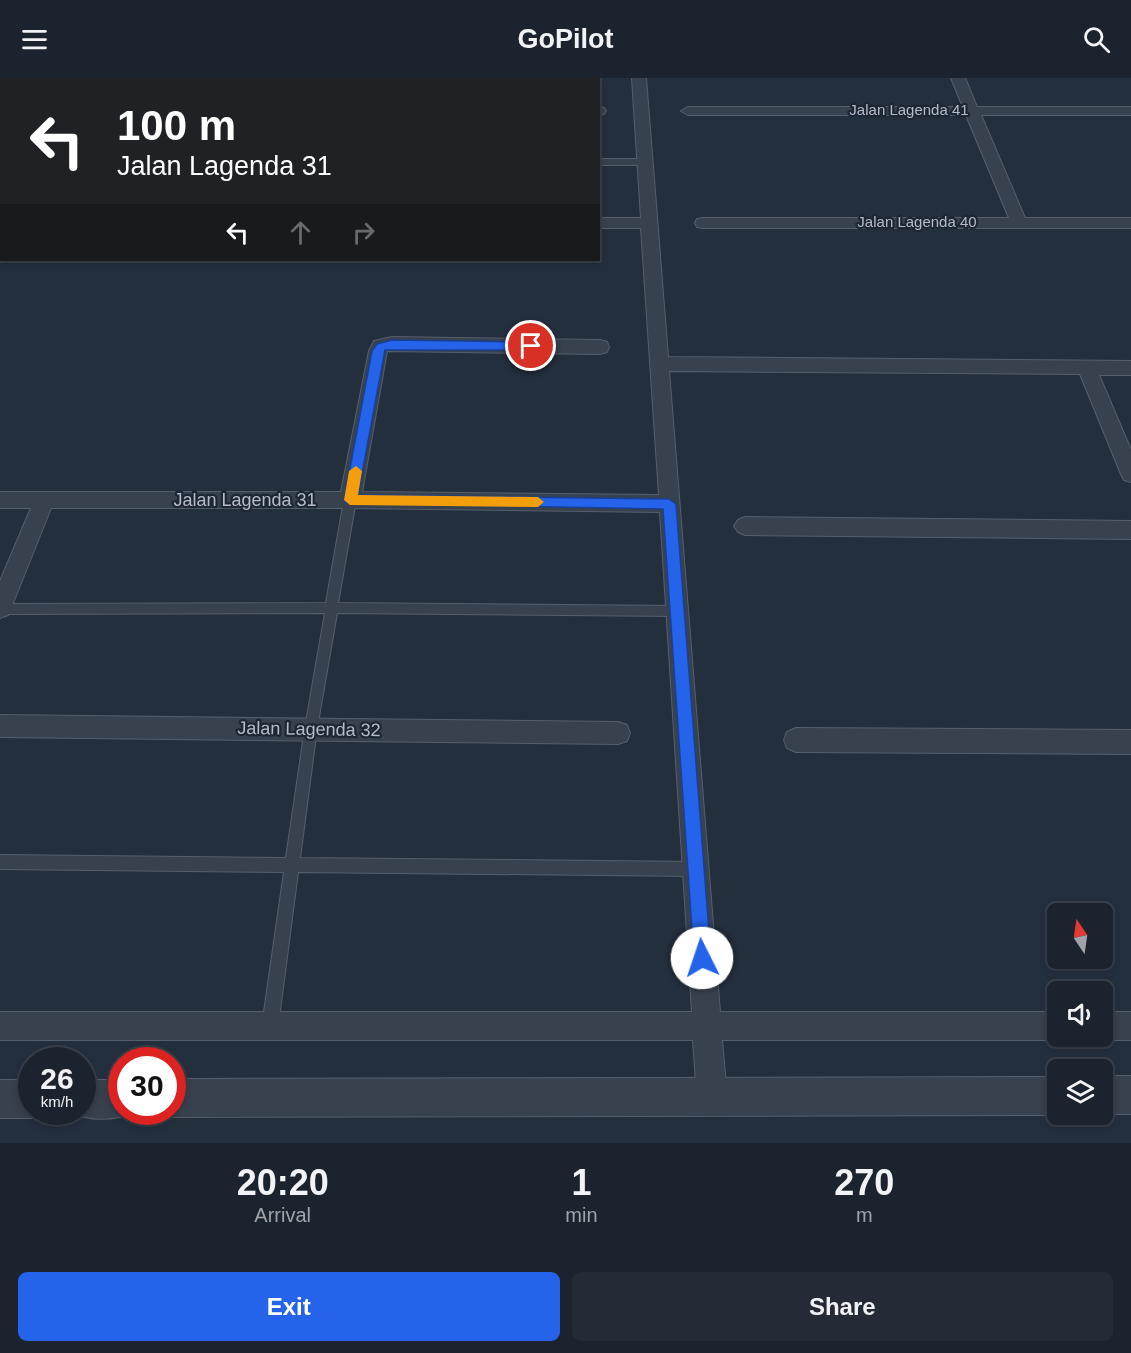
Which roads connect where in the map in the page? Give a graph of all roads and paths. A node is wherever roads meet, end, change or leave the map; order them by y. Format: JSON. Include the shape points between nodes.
{"nodes":[{"id":1,"x":639,"y":78,"type":"edge"},
{"id":2,"x":958,"y":78,"type":"edge"},
{"id":3,"x":971,"y":110,"type":"junction"},
{"id":4,"x":688,"y":111,"type":"dead end"},
{"id":5,"x":1131,"y":111,"type":"edge"},
{"id":6,"x":600,"y":162,"type":"edge"},
{"id":7,"x":645,"y":162,"type":"junction"},
{"id":8,"x":1019,"y":222,"type":"junction"},
{"id":9,"x":600,"y":223,"type":"edge"},
{"id":10,"x":649,"y":223,"type":"junction"},
{"id":11,"x":703,"y":223,"type":"dead end"},
{"id":12,"x":1131,"y":223,"type":"edge"},
{"id":13,"x":600,"y":347,"type":"dead end"},
{"id":14,"x":659,"y":363,"type":"junction"},
{"id":15,"x":1087,"y":368,"type":"junction"},
{"id":16,"x":1131,"y":368,"type":"edge"},
{"id":17,"x":1131,"y":474,"type":"edge"},
{"id":18,"x":0,"y":500,"type":"edge"},
{"id":19,"x":350,"y":500,"type":"junction"},
{"id":20,"x":44,"y":501,"type":"junction"},
{"id":21,"x":669,"y":504,"type":"junction"},
{"id":22,"x":745,"y":526,"type":"dead end"},
{"id":23,"x":1131,"y":530,"type":"edge"},
{"id":24,"x":0,"y":608,"type":"edge"},
{"id":25,"x":333,"y":608,"type":"junction"},
{"id":26,"x":677,"y":611,"type":"junction"},
{"id":27,"x":0,"y":726,"type":"edge"},
{"id":28,"x":311,"y":728,"type":"junction"},
{"id":29,"x":618,"y":733,"type":"dead end"},
{"id":30,"x":796,"y":740,"type":"dead end"},
{"id":31,"x":1131,"y":742,"type":"edge"},
{"id":32,"x":0,"y":862,"type":"edge"},
{"id":33,"x":292,"y":865,"type":"junction"},
{"id":34,"x":696,"y":868,"type":"junction"},
{"id":35,"x":0,"y":1026,"type":"edge"},
{"id":36,"x":270,"y":1026,"type":"junction"},
{"id":37,"x":707,"y":1026,"type":"junction"},
{"id":38,"x":1047,"y":1026,"type":"edge"},
{"id":39,"x":1113,"y":1026,"type":"edge"},
{"id":40,"x":1131,"y":1026,"type":"edge"},
{"id":41,"x":1113,"y":1095,"type":"edge"},
{"id":42,"x":1131,"y":1095,"type":"edge"},
{"id":43,"x":1047,"y":1096,"type":"edge"},
{"id":44,"x":712,"y":1097,"type":"junction"},
{"id":45,"x":186,"y":1098,"type":"edge"},
{"id":46,"x":0,"y":1099,"type":"edge"},
{"id":47,"x":18,"y":1099,"type":"edge"}],
"edges":[{"from":1,"to":7,"type":"street"},
{"from":2,"to":3,"type":"street"},
{"from":3,"to":4,"type":"street","name":"Jalan Lagenda 41"},
{"from":3,"to":5,"type":"street","name":"Jalan Lagenda 41"},
{"from":3,"to":8,"type":"street"},
{"from":6,"to":7,"type":"lane"},
{"from":7,"to":10,"type":"street"},
{"from":8,"to":11,"type":"street","name":"Jalan Lagenda 40"},
{"from":8,"to":12,"type":"street","name":"Jalan Lagenda 40"},
{"from":9,"to":10,"type":"street"},
{"from":10,"to":14,"type":"street"},
{"from":13,"to":19,"type":"street","via":[[381,346]]},
{"from":14,"to":15,"type":"street"},
{"from":14,"to":21,"type":"street"},
{"from":15,"to":16,"type":"street"},
{"from":15,"to":17,"type":"street"},
{"from":18,"to":20,"type":"street","name":"Jalan Lagenda 31"},
{"from":19,"to":20,"type":"street","name":"Jalan Lagenda 31"},
{"from":19,"to":21,"type":"street","name":"Jalan Lagenda 31"},
{"from":19,"to":25,"type":"lane"},
{"from":20,"to":24,"type":"street"},
{"from":21,"to":26,"type":"street"},
{"from":22,"to":23,"type":"street"},
{"from":24,"to":25,"type":"lane"},
{"from":25,"to":26,"type":"lane"},
{"from":25,"to":28,"type":"lane"},
{"from":26,"to":34,"type":"street"},
{"from":27,"to":28,"type":"street","name":"Jalan Lagenda 32"},
{"from":28,"to":29,"type":"street","name":"Jalan Lagenda 32"},
{"from":28,"to":33,"type":"lane"},
{"from":30,"to":31,"type":"street"},
{"from":32,"to":33,"type":"lane"},
{"from":33,"to":34,"type":"lane"},
{"from":33,"to":36,"type":"lane"},
{"from":34,"to":37,"type":"street"},
{"from":35,"to":36,"type":"street"},
{"from":36,"to":37,"type":"street"},
{"from":37,"to":38,"type":"street"},
{"from":37,"to":44,"type":"street"},
{"from":39,"to":40,"type":"street"},
{"from":41,"to":42,"type":"street"},
{"from":43,"to":44,"type":"street"},
{"from":44,"to":45,"type":"street"},
{"from":46,"to":47,"type":"street"}]}
